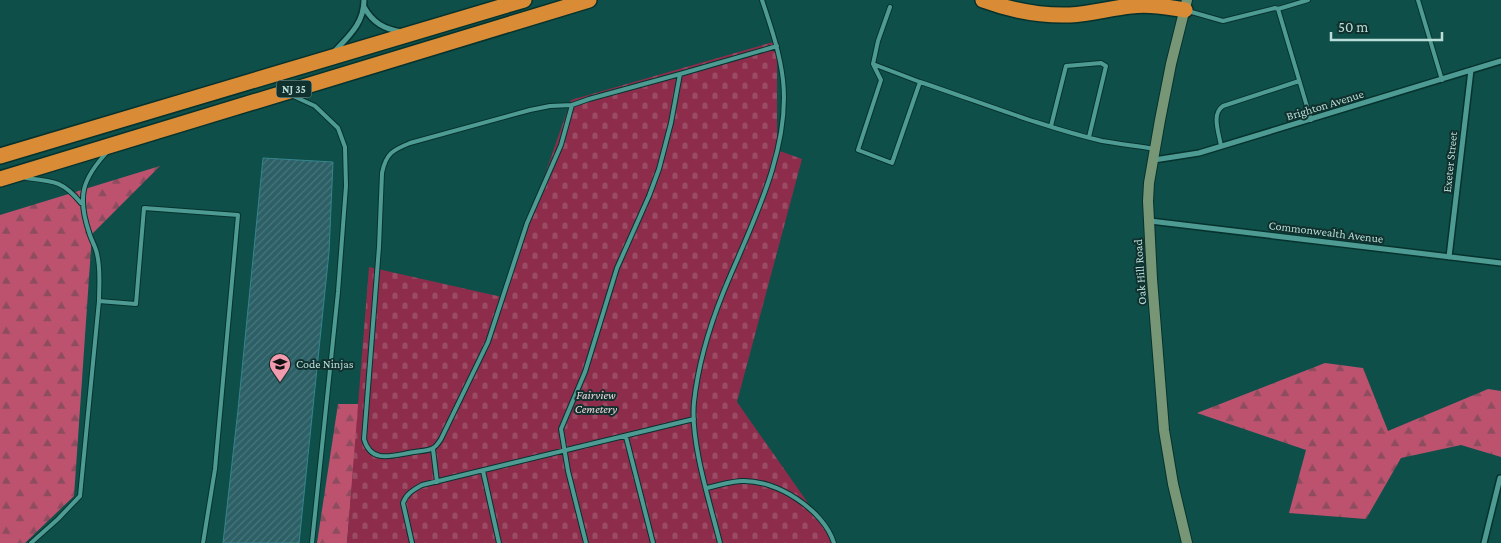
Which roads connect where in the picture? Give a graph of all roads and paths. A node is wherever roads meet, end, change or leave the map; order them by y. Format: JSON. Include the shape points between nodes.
{"nodes":[{"id":1,"x":364,"y":0,"type":"edge"},
{"id":2,"x":524,"y":0,"type":"edge"},
{"id":3,"x":589,"y":0,"type":"edge"},
{"id":4,"x":762,"y":0,"type":"edge"},
{"id":5,"x":983,"y":0,"type":"edge"},
{"id":6,"x":1308,"y":0,"type":"edge"},
{"id":7,"x":1418,"y":0,"type":"edge"},
{"id":8,"x":1186,"y":5,"type":"edge"},
{"id":9,"x":890,"y":6,"type":"dead end"},
{"id":10,"x":364,"y":7,"type":"junction"},
{"id":11,"x":1278,"y":10,"type":"junction"},
{"id":12,"x":412,"y":34,"type":"junction"},
{"id":13,"x":777,"y":46,"type":"junction"},
{"id":14,"x":327,"y":60,"type":"junction"},
{"id":15,"x":1501,"y":62,"type":"edge"},
{"id":16,"x":873,"y":64,"type":"junction"},
{"id":17,"x":1471,"y":70,"type":"junction"},
{"id":18,"x":680,"y":74,"type":"junction"},
{"id":19,"x":1442,"y":80,"type":"junction"},
{"id":20,"x":1299,"y":81,"type":"junction"},
{"id":21,"x":920,"y":82,"type":"junction"},
{"id":22,"x":284,"y":92,"type":"junction"},
{"id":23,"x":572,"y":105,"type":"junction"},
{"id":24,"x":1311,"y":120,"type":"junction"},
{"id":25,"x":1051,"y":126,"type":"junction"},
{"id":26,"x":1089,"y":137,"type":"junction"},
{"id":27,"x":115,"y":144,"type":"junction"},
{"id":28,"x":1221,"y":146,"type":"junction"},
{"id":29,"x":1155,"y":149,"type":"junction"},
{"id":30,"x":0,"y":156,"type":"edge"},
{"id":31,"x":1153,"y":160,"type":"junction"},
{"id":32,"x":6,"y":177,"type":"edge"},
{"id":33,"x":81,"y":203,"type":"junction"},
{"id":34,"x":1149,"y":221,"type":"junction"},
{"id":35,"x":1449,"y":257,"type":"junction"},
{"id":36,"x":1501,"y":263,"type":"edge"},
{"id":37,"x":99,"y":301,"type":"junction"},
{"id":38,"x":694,"y":419,"type":"junction"},
{"id":39,"x":626,"y":437,"type":"junction"},
{"id":40,"x":433,"y":449,"type":"junction"},
{"id":41,"x":566,"y":451,"type":"junction"},
{"id":42,"x":483,"y":471,"type":"junction"},
{"id":43,"x":1500,"y":478,"type":"dead end"},
{"id":44,"x":437,"y":482,"type":"junction"},
{"id":45,"x":707,"y":488,"type":"junction"},
{"id":46,"x":32,"y":543,"type":"edge"},
{"id":47,"x":203,"y":543,"type":"edge"},
{"id":48,"x":312,"y":543,"type":"edge"},
{"id":49,"x":412,"y":543,"type":"edge"},
{"id":50,"x":499,"y":543,"type":"edge"},
{"id":51,"x":586,"y":543,"type":"edge"},
{"id":52,"x":653,"y":543,"type":"edge"},
{"id":53,"x":720,"y":543,"type":"edge"},
{"id":54,"x":834,"y":543,"type":"edge"},
{"id":55,"x":1188,"y":543,"type":"edge"},
{"id":56,"x":1484,"y":543,"type":"edge"}],
"edges":[{"from":1,"to":10,"type":"street"},
{"from":2,"to":12,"type":"highway","number":"NJ 35"},
{"from":3,"to":22,"type":"highway","number":"NJ 35"},
{"from":4,"to":13,"type":"lane"},
{"from":5,"to":8,"type":"highway","via":[[1014,10],[1048,15],[1096,13],[1132,6]]},
{"from":6,"to":11,"type":"lane"},
{"from":7,"to":19,"type":"lane"},
{"from":8,"to":11,"type":"lane","via":[[1223,21],[1275,8]]},
{"from":8,"to":29,"type":"street","name":"Oak Hill Road"},
{"from":9,"to":16,"type":"lane"},
{"from":10,"to":12,"type":"street","via":[[376,23]]},
{"from":10,"to":14,"type":"street","via":[[352,34]]},
{"from":11,"to":20,"type":"lane"},
{"from":12,"to":14,"type":"highway","number":"NJ 35"},
{"from":13,"to":18,"type":"lane"},
{"from":13,"to":38,"type":"lane","via":[[783,82],[774,163],[708,333],[695,392]]},
{"from":14,"to":30,"type":"highway","number":"NJ 35"},
{"from":15,"to":17,"type":"street","name":"Brighton Avenue"},
{"from":16,"to":21,"type":"lane"},
{"from":16,"to":21,"type":"lane","via":[[881,80],[858,150],[892,163]]},
{"from":17,"to":19,"type":"street","name":"Brighton Avenue"},
{"from":17,"to":35,"type":"street","name":"Exeter Street"},
{"from":18,"to":23,"type":"lane"},
{"from":18,"to":41,"type":"lane","via":[[659,169],[617,268],[585,372],[562,422]]},
{"from":19,"to":24,"type":"street","name":"Brighton Avenue"},
{"from":20,"to":24,"type":"lane"},
{"from":20,"to":28,"type":"lane","via":[[1218,110]]},
{"from":21,"to":25,"type":"lane"},
{"from":22,"to":27,"type":"highway","number":"NJ 35"},
{"from":22,"to":48,"type":"lane","via":[[314,106],[338,128],[345,147],[346,186],[338,292]]},
{"from":23,"to":40,"type":"lane","via":[[561,145],[527,223],[488,342],[441,439]]},
{"from":23,"to":40,"type":"lane","via":[[530,110],[410,143],[394,149],[384,164],[364,439],[366,448],[380,457]]},
{"from":24,"to":28,"type":"street","name":"Brighton Avenue"},
{"from":25,"to":26,"type":"lane"},
{"from":25,"to":26,"type":"lane","via":[[1066,66],[1101,63],[1106,66]]},
{"from":26,"to":29,"type":"lane"},
{"from":27,"to":32,"type":"highway","number":"NJ 35"},
{"from":27,"to":33,"type":"lane","via":[[88,178]]},
{"from":28,"to":31,"type":"street","name":"Brighton Avenue"},
{"from":29,"to":31,"type":"street","name":"Oak Hill Road"},
{"from":31,"to":34,"type":"street","name":"Oak Hill Road"},
{"from":32,"to":33,"type":"lane","via":[[51,180],[62,185]]},
{"from":33,"to":37,"type":"lane","via":[[100,270]]},
{"from":34,"to":35,"type":"street","name":"Commonwealth Avenue"},
{"from":34,"to":55,"type":"street","name":"Oak Hill Road","via":[[1164,430]]},
{"from":35,"to":36,"type":"street","name":"Commonwealth Avenue"},
{"from":37,"to":46,"type":"lane","via":[[80,496]]},
{"from":37,"to":47,"type":"lane","via":[[136,304],[144,208],[238,215],[215,469]]},
{"from":38,"to":39,"type":"lane"},
{"from":38,"to":45,"type":"lane"},
{"from":39,"to":41,"type":"lane"},
{"from":39,"to":52,"type":"lane"},
{"from":40,"to":44,"type":"lane"},
{"from":41,"to":42,"type":"lane"},
{"from":41,"to":51,"type":"lane"},
{"from":42,"to":44,"type":"lane"},
{"from":42,"to":50,"type":"lane"},
{"from":43,"to":56,"type":"street"},
{"from":44,"to":49,"type":"lane","via":[[412,490],[405,498],[403,504]]},
{"from":45,"to":53,"type":"lane"},
{"from":45,"to":54,"type":"lane","via":[[742,481],[775,488],[813,511],[825,524]]}]}
